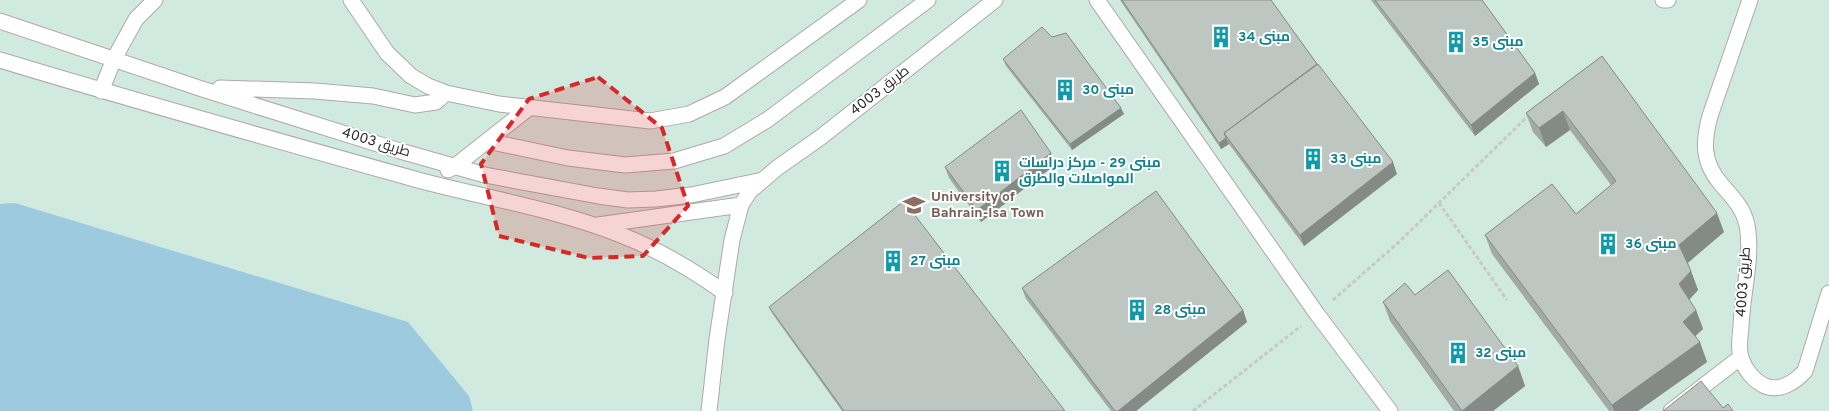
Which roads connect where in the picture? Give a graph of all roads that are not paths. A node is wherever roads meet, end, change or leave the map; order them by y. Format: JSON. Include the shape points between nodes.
{"nodes":[{"id":1,"x":156,"y":0,"type":"edge"},
{"id":2,"x":351,"y":0,"type":"edge"},
{"id":3,"x":859,"y":0,"type":"edge"},
{"id":4,"x":928,"y":0,"type":"edge"},
{"id":5,"x":995,"y":0,"type":"edge"},
{"id":6,"x":1097,"y":0,"type":"edge"},
{"id":7,"x":1663,"y":0,"type":"edge"},
{"id":8,"x":1668,"y":0,"type":"edge"},
{"id":9,"x":1750,"y":0,"type":"edge"},
{"id":10,"x":0,"y":21,"type":"edge"},
{"id":11,"x":114,"y":59,"type":"junction"},
{"id":12,"x":0,"y":60,"type":"edge"},
{"id":13,"x":198,"y":88,"type":"junction"},
{"id":14,"x":101,"y":91,"type":"junction"},
{"id":15,"x":446,"y":93,"type":"junction"},
{"id":16,"x":530,"y":107,"type":"junction"},
{"id":17,"x":487,"y":142,"type":"junction"},
{"id":18,"x":454,"y":167,"type":"junction"},
{"id":19,"x":421,"y":180,"type":"junction"},
{"id":20,"x":763,"y":180,"type":"junction"},
{"id":21,"x":741,"y":205,"type":"junction"},
{"id":22,"x":594,"y":225,"type":"junction"},
{"id":23,"x":725,"y":293,"type":"junction"},
{"id":24,"x":1829,"y":293,"type":"edge"},
{"id":25,"x":1741,"y":357,"type":"junction"},
{"id":26,"x":709,"y":411,"type":"edge"},
{"id":27,"x":1390,"y":411,"type":"edge"},
{"id":28,"x":1671,"y":411,"type":"edge"}],
"edges":[{"from":1,"to":11,"type":"lane","via":[[136,19]]},
{"from":2,"to":15,"type":"lane","via":[[387,53],[411,76]]},
{"from":3,"to":16,"type":"lane","via":[[725,98],[689,114],[650,121]]},
{"from":4,"to":17,"type":"lane","via":[[767,120],[724,146],[674,161],[625,165]]},
{"from":5,"to":20,"type":"lane","name":"طريق 4003"},
{"from":6,"to":27,"type":"lane","via":[[1317,314]]},
{"from":7,"to":8,"type":"lane"},
{"from":9,"to":25,"type":"lane","name":"طريق 4003","via":[[1710,116],[1704,147],[1713,173],[1737,202],[1747,226],[1748,260],[1742,308]]},
{"from":10,"to":11,"type":"lane","name":"طريق 4003"},
{"from":11,"to":13,"type":"lane","name":"طريق 4003"},
{"from":11,"to":14,"type":"lane"},
{"from":12,"to":14,"type":"lane","name":"طريق 4003"},
{"from":13,"to":15,"type":"lane","via":[[315,91],[373,96],[415,105],[436,102]]},
{"from":13,"to":18,"type":"lane","name":"طريق 4003"},
{"from":14,"to":19,"type":"lane","name":"طريق 4003"},
{"from":15,"to":16,"type":"lane"},
{"from":16,"to":17,"type":"lane"},
{"from":17,"to":18,"type":"lane"},
{"from":18,"to":19,"type":"lane"},
{"from":18,"to":20,"type":"lane","name":"طريق 4003","via":[[628,200],[691,195]]},
{"from":19,"to":22,"type":"lane","name":"طريق 4003"},
{"from":20,"to":21,"type":"lane","name":"طريق 4003"},
{"from":21,"to":22,"type":"lane"},
{"from":21,"to":23,"type":"lane","name":"طريق 4003","via":[[732,240]]},
{"from":22,"to":23,"type":"lane","name":"طريق 4003","via":[[664,255]]},
{"from":23,"to":26,"type":"lane","name":"طريق 4003"},
{"from":24,"to":25,"type":"lane","via":[[1805,371],[1796,381],[1772,389],[1760,384],[1748,372]]},
{"from":25,"to":28,"type":"lane"}]}
